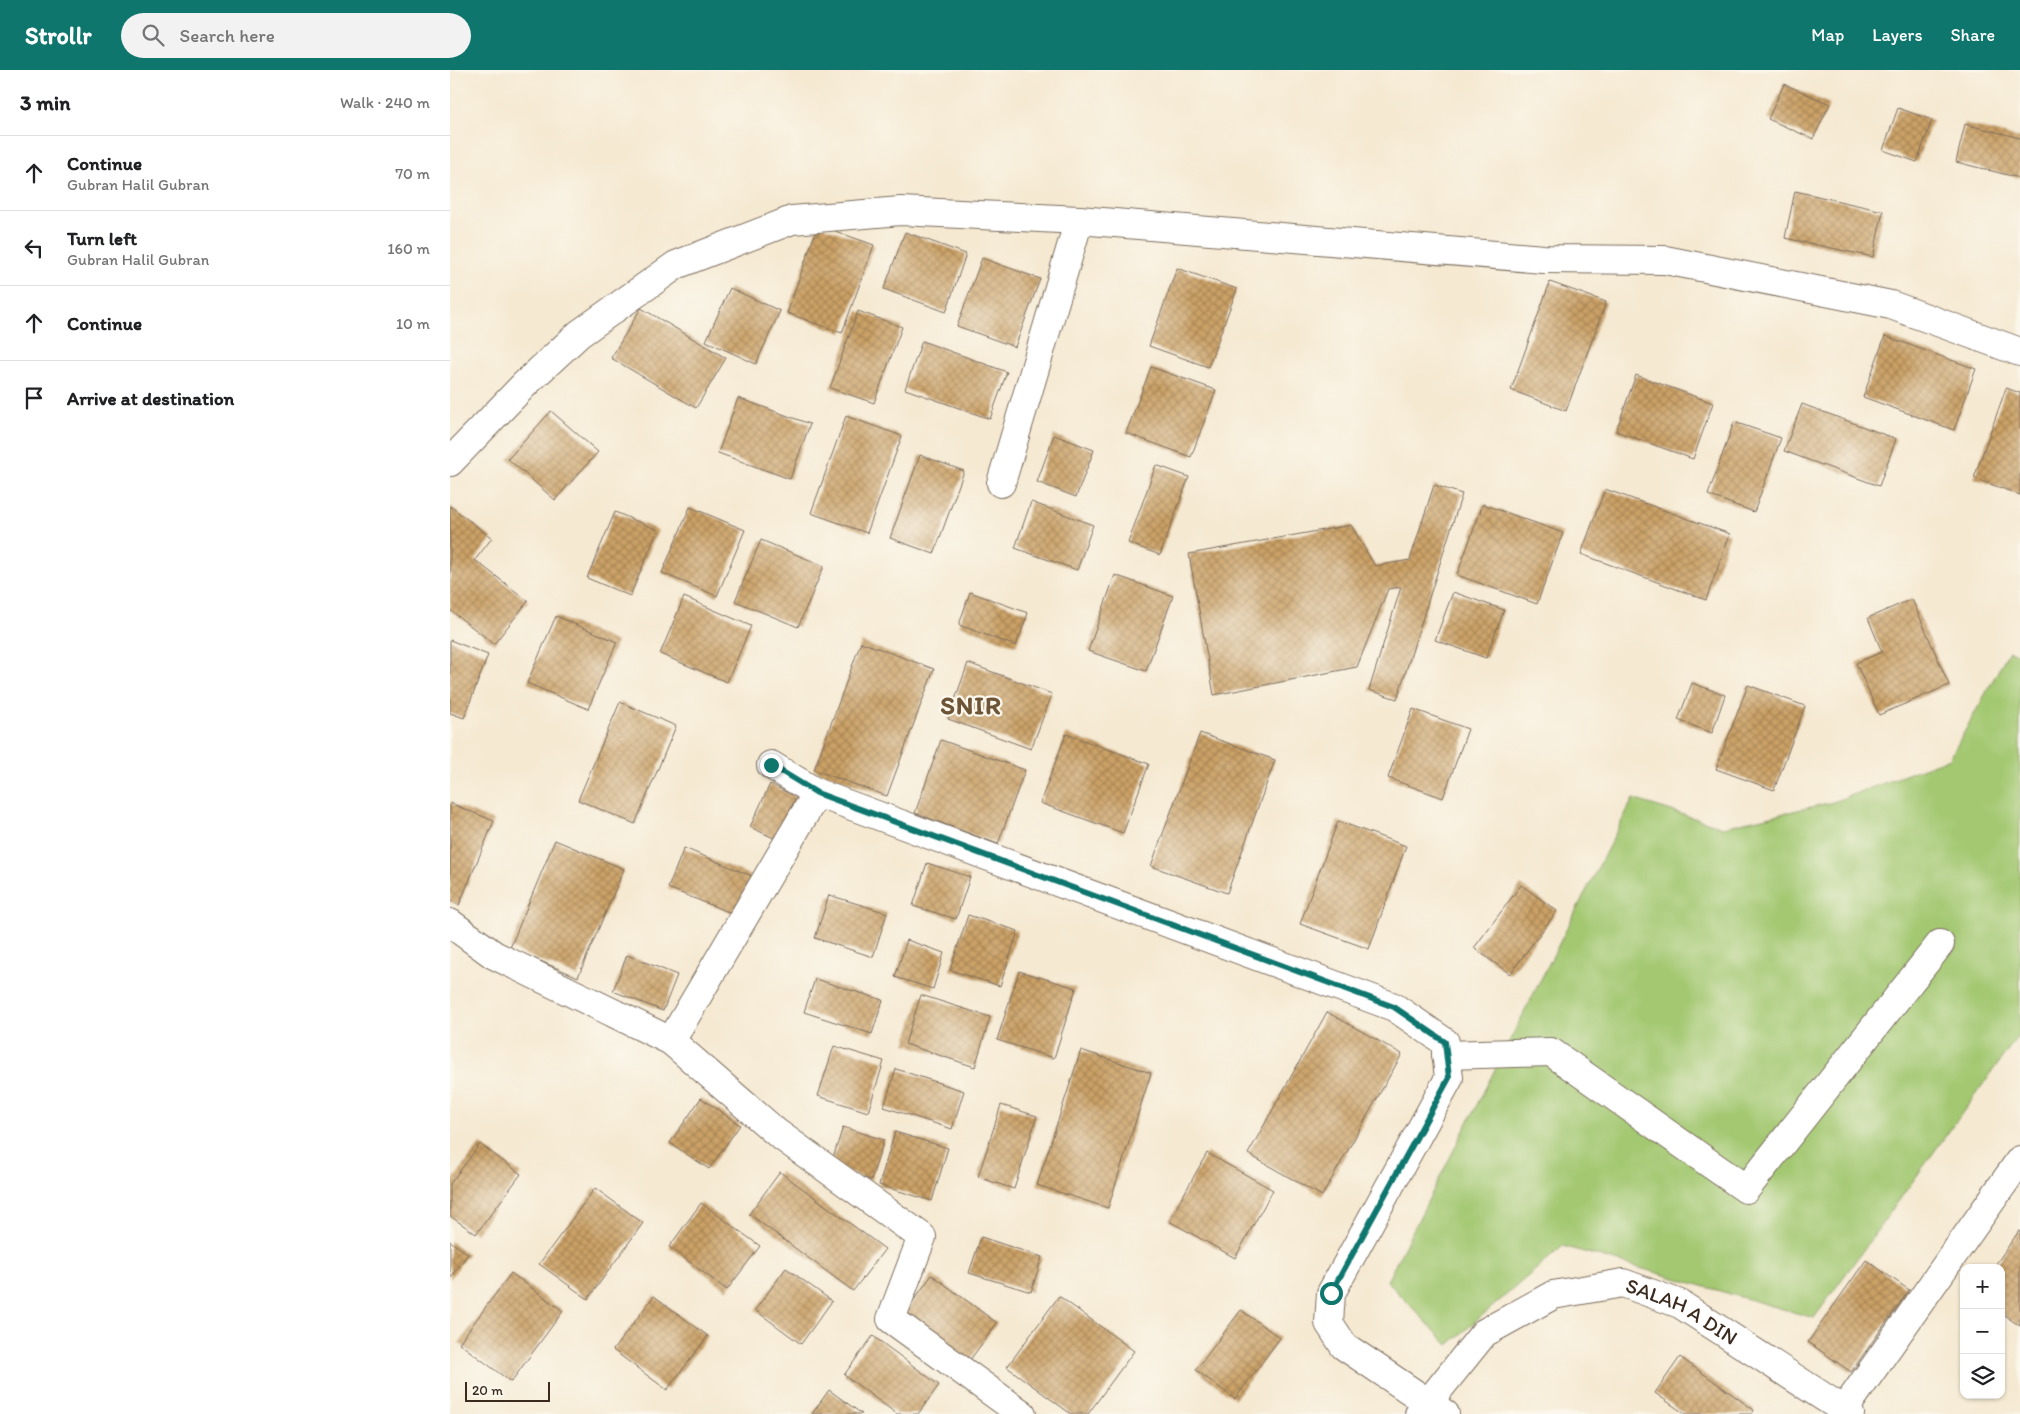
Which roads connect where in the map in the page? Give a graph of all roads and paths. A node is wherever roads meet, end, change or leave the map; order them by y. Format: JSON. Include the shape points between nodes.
{"nodes":[{"id":1,"x":1079,"y":220,"type":"junction"},
{"id":2,"x":2020,"y":352,"type":"edge"},
{"id":3,"x":450,"y":462,"type":"edge"},
{"id":4,"x":1001,"y":483,"type":"dead end"},
{"id":5,"x":771,"y":765,"type":"dead end"},
{"id":6,"x":817,"y":793,"type":"junction"},
{"id":7,"x":450,"y":923,"type":"edge"},
{"id":8,"x":1940,"y":944,"type":"dead end"},
{"id":9,"x":671,"y":1041,"type":"junction"},
{"id":10,"x":1446,"y":1055,"type":"junction"},
{"id":11,"x":2020,"y":1160,"type":"edge"},
{"id":12,"x":1431,"y":1410,"type":"edge"},
{"id":13,"x":1847,"y":1412,"type":"edge"},
{"id":14,"x":1022,"y":1414,"type":"edge"}],
"edges":[{"from":1,"to":2,"type":"street","via":[[1543,259],[1665,260],[1892,305]]},
{"from":1,"to":3,"type":"street","via":[[901,211],[792,220],[685,261],[579,334],[525,384]]},
{"from":1,"to":4,"type":"street"},
{"from":5,"to":6,"type":"street"},
{"from":6,"to":9,"type":"street"},
{"from":6,"to":10,"type":"street","via":[[1394,1007],[1445,1042]]},
{"from":7,"to":9,"type":"street","via":[[494,955]]},
{"from":8,"to":10,"type":"street","via":[[1746,1189],[1551,1052]]},
{"from":9,"to":14,"type":"street","via":[[777,1133],[922,1237],[891,1319]]},
{"from":10,"to":12,"type":"street","via":[[1449,1078],[1331,1293],[1329,1323],[1344,1346]]},
{"from":11,"to":13,"type":"street"},
{"from":12,"to":13,"type":"street","name":"SALAH A DIN","via":[[1484,1333],[1553,1295],[1623,1283],[1680,1304]]}]}
